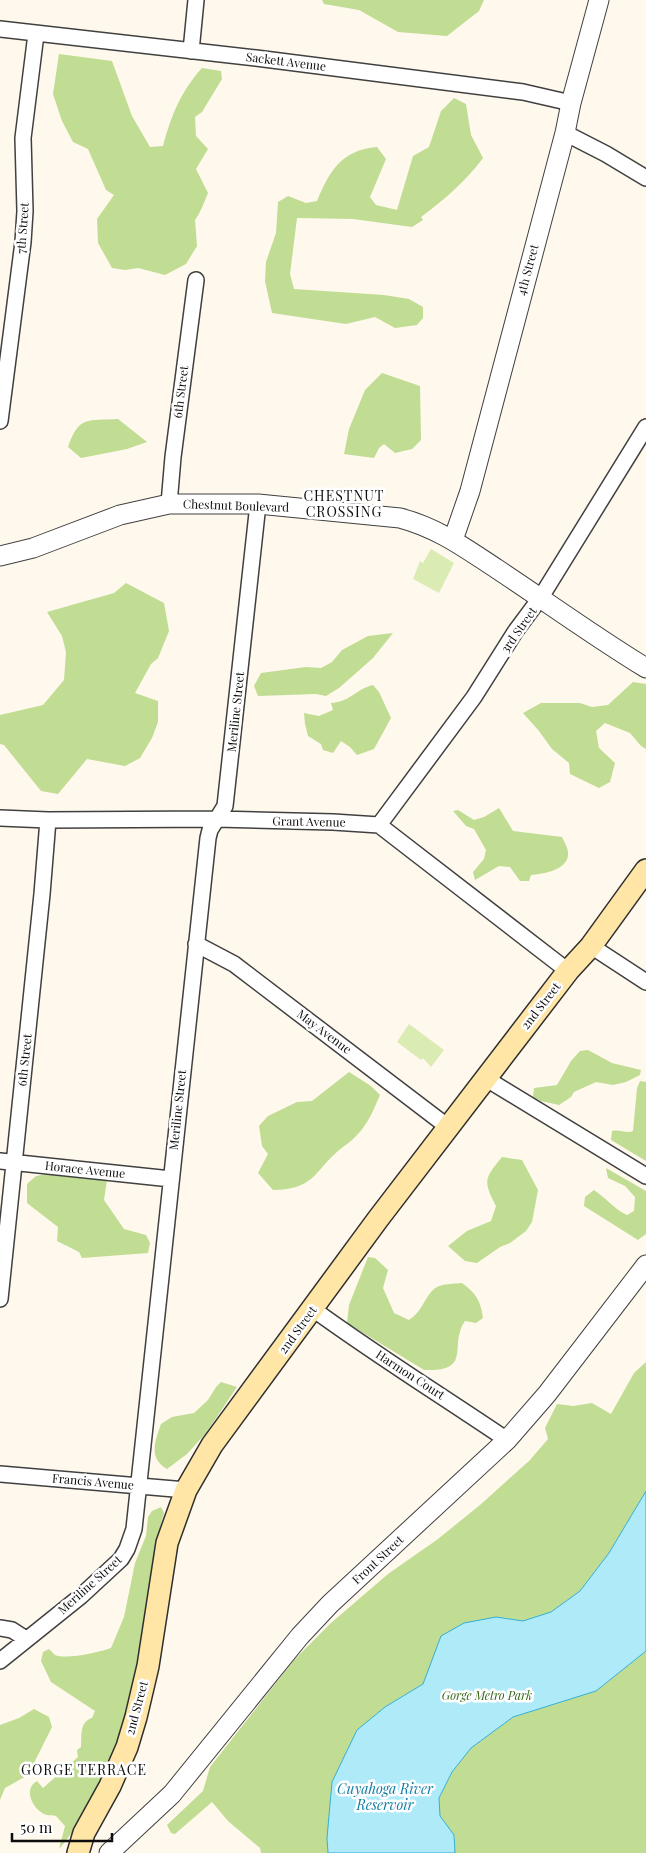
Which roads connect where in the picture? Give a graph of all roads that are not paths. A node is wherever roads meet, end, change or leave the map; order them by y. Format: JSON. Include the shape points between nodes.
{"nodes":[{"id":1,"x":196,"y":0,"type":"edge"},
{"id":2,"x":599,"y":0,"type":"edge"},
{"id":3,"x":0,"y":29,"type":"edge"},
{"id":4,"x":36,"y":34,"type":"junction"},
{"id":5,"x":191,"y":51,"type":"junction"},
{"id":6,"x":571,"y":103,"type":"junction"},
{"id":7,"x":566,"y":133,"type":"junction"},
{"id":8,"x":646,"y":178,"type":"edge"},
{"id":9,"x":196,"y":280,"type":"dead end"},
{"id":10,"x":0,"y":421,"type":"edge"},
{"id":11,"x":646,"y":427,"type":"edge"},
{"id":12,"x":169,"y":504,"type":"junction"},
{"id":13,"x":258,"y":504,"type":"junction"},
{"id":14,"x":454,"y":540,"type":"junction"},
{"id":15,"x":0,"y":556,"type":"edge"},
{"id":16,"x":541,"y":597,"type":"junction"},
{"id":17,"x":646,"y":668,"type":"edge"},
{"id":18,"x":0,"y":818,"type":"edge"},
{"id":19,"x":218,"y":819,"type":"junction"},
{"id":20,"x":48,"y":820,"type":"junction"},
{"id":21,"x":379,"y":824,"type":"junction"},
{"id":22,"x":646,"y":870,"type":"edge"},
{"id":23,"x":196,"y":944,"type":"junction"},
{"id":24,"x":591,"y":946,"type":"junction"},
{"id":25,"x":568,"y":972,"type":"junction"},
{"id":26,"x":646,"y":982,"type":"edge"},
{"id":27,"x":485,"y":1078,"type":"junction"},
{"id":28,"x":448,"y":1127,"type":"junction"},
{"id":29,"x":8,"y":1161,"type":"edge"},
{"id":30,"x":646,"y":1176,"type":"edge"},
{"id":31,"x":171,"y":1179,"type":"junction"},
{"id":32,"x":646,"y":1265,"type":"edge"},
{"id":33,"x":0,"y":1299,"type":"edge"},
{"id":34,"x":313,"y":1309,"type":"junction"},
{"id":35,"x":507,"y":1440,"type":"junction"},
{"id":36,"x":0,"y":1474,"type":"edge"},
{"id":37,"x":138,"y":1486,"type":"junction"},
{"id":38,"x":186,"y":1490,"type":"junction"},
{"id":39,"x":0,"y":1628,"type":"edge"},
{"id":40,"x":26,"y":1639,"type":"junction"},
{"id":41,"x":0,"y":1662,"type":"edge"},
{"id":42,"x":78,"y":1853,"type":"edge"},
{"id":43,"x":109,"y":1853,"type":"edge"}],
"edges":[{"from":1,"to":5,"type":"street"},
{"from":2,"to":6,"type":"street","name":"4th Street"},
{"from":3,"to":4,"type":"street","name":"Sackett Avenue"},
{"from":4,"to":5,"type":"street","name":"Sackett Avenue"},
{"from":4,"to":10,"type":"street","name":"7th Street","via":[[22,138],[23,242]]},
{"from":5,"to":6,"type":"street","name":"Sackett Avenue","via":[[522,92]]},
{"from":6,"to":7,"type":"street","name":"4th Street"},
{"from":7,"to":8,"type":"street"},
{"from":7,"to":14,"type":"street","name":"4th Street"},
{"from":9,"to":12,"type":"street","name":"6th Street"},
{"from":11,"to":16,"type":"street","name":"3rd Street"},
{"from":12,"to":13,"type":"street","name":"Chestnut Boulevard"},
{"from":12,"to":15,"type":"street","name":"Chestnut Boulevard","via":[[120,515],[33,548]]},
{"from":13,"to":14,"type":"street","name":"Chestnut Boulevard","via":[[400,518],[420,523]]},
{"from":13,"to":19,"type":"street","name":"Meriline Street","via":[[225,806]]},
{"from":14,"to":16,"type":"street","name":"Chestnut Boulevard"},
{"from":16,"to":17,"type":"street","name":"Chestnut Boulevard"},
{"from":16,"to":21,"type":"street","name":"3rd Street","via":[[474,697]]},
{"from":18,"to":20,"type":"street","name":"Grant Avenue"},
{"from":19,"to":20,"type":"street","name":"Grant Avenue"},
{"from":19,"to":21,"type":"street","name":"Grant Avenue"},
{"from":19,"to":23,"type":"street","name":"Meriline Street","via":[[208,838]]},
{"from":20,"to":29,"type":"street","name":"6th Street","via":[[45,871]]},
{"from":21,"to":25,"type":"street"},
{"from":22,"to":24,"type":"main road","name":"2nd Street"},
{"from":23,"to":28,"type":"street","name":"May Avenue","via":[[234,964]]},
{"from":23,"to":31,"type":"street","name":"Meriline Street"},
{"from":24,"to":25,"type":"main road","name":"2nd Street"},
{"from":24,"to":26,"type":"street"},
{"from":25,"to":27,"type":"main road","name":"2nd Street"},
{"from":27,"to":28,"type":"main road","name":"2nd Street"},
{"from":27,"to":30,"type":"street"},
{"from":28,"to":34,"type":"main road","name":"2nd Street"},
{"from":29,"to":31,"type":"street","name":"Horace Avenue"},
{"from":29,"to":33,"type":"street","name":"6th Street"},
{"from":31,"to":37,"type":"street","name":"Meriline Street"},
{"from":32,"to":35,"type":"street","name":"Front Street","via":[[547,1394]]},
{"from":34,"to":35,"type":"street","name":"Harmon Court"},
{"from":34,"to":38,"type":"main road","name":"2nd Street","via":[[212,1445]]},
{"from":35,"to":43,"type":"street","name":"Front Street","via":[[300,1636],[172,1794]]},
{"from":36,"to":37,"type":"street","name":"Francis Avenue"},
{"from":37,"to":38,"type":"street","name":"Francis Avenue"},
{"from":37,"to":40,"type":"street","name":"Meriline Street","via":[[134,1529],[121,1559]]},
{"from":38,"to":42,"type":"main road","name":"2nd Street","via":[[167,1544],[148,1666],[136,1717],[127,1747],[84,1833]]},
{"from":39,"to":40,"type":"street","via":[[12,1630]]},
{"from":40,"to":41,"type":"street","name":"Meriline Street"}]}
